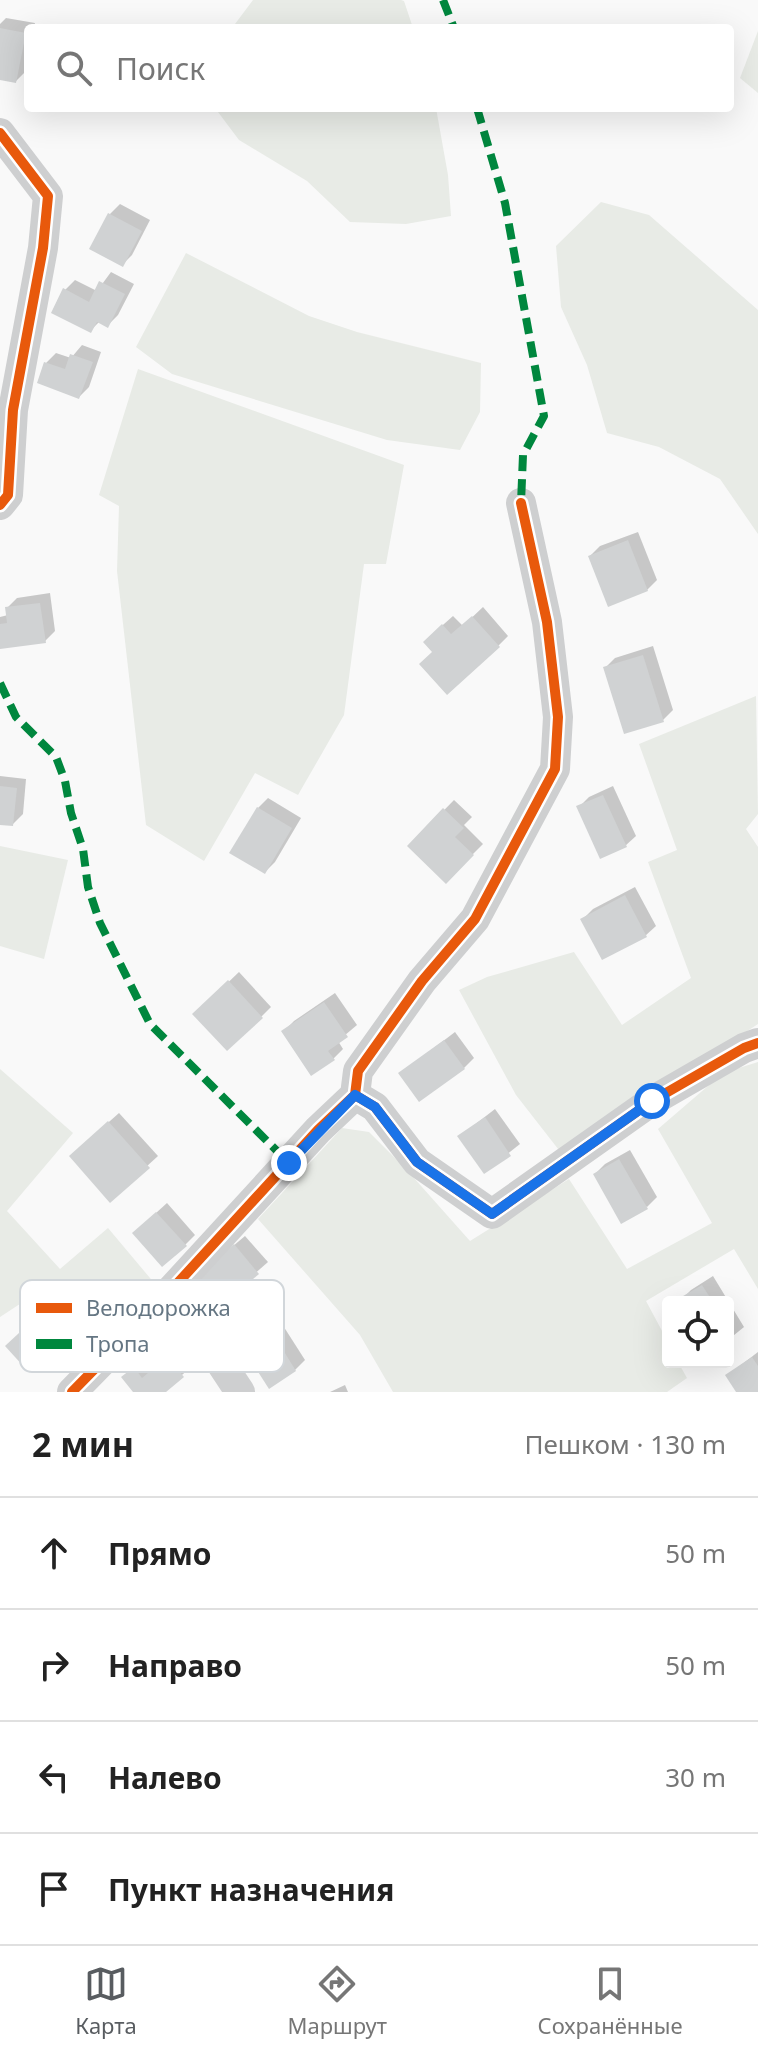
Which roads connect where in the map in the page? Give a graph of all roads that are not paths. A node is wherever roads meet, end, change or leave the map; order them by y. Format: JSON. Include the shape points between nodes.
{"nodes":[{"id":1,"x":0,"y":133,"type":"edge"},
{"id":2,"x":521,"y":503,"type":"dead end"},
{"id":3,"x":0,"y":505,"type":"edge"},
{"id":4,"x":758,"y":1043,"type":"edge"},
{"id":5,"x":355,"y":1095,"type":"junction"},
{"id":6,"x":180,"y":1280,"type":"edge"},
{"id":7,"x":92,"y":1372,"type":"edge"},
{"id":8,"x":227,"y":1372,"type":"edge"},
{"id":9,"x":72,"y":1392,"type":"edge"},
{"id":10,"x":240,"y":1392,"type":"edge"}],
"edges":[{"from":1,"to":3,"type":"street","via":[[48,196],[13,410],[8,495]]},
{"from":2,"to":5,"type":"street","via":[[547,622],[558,717],[555,769],[475,919],[422,981],[358,1071]]},
{"from":4,"to":5,"type":"street","via":[[652,1101],[492,1214],[417,1162],[375,1107]]},
{"from":5,"to":6,"type":"street"},
{"from":7,"to":9,"type":"street"},
{"from":8,"to":10,"type":"street"}]}
